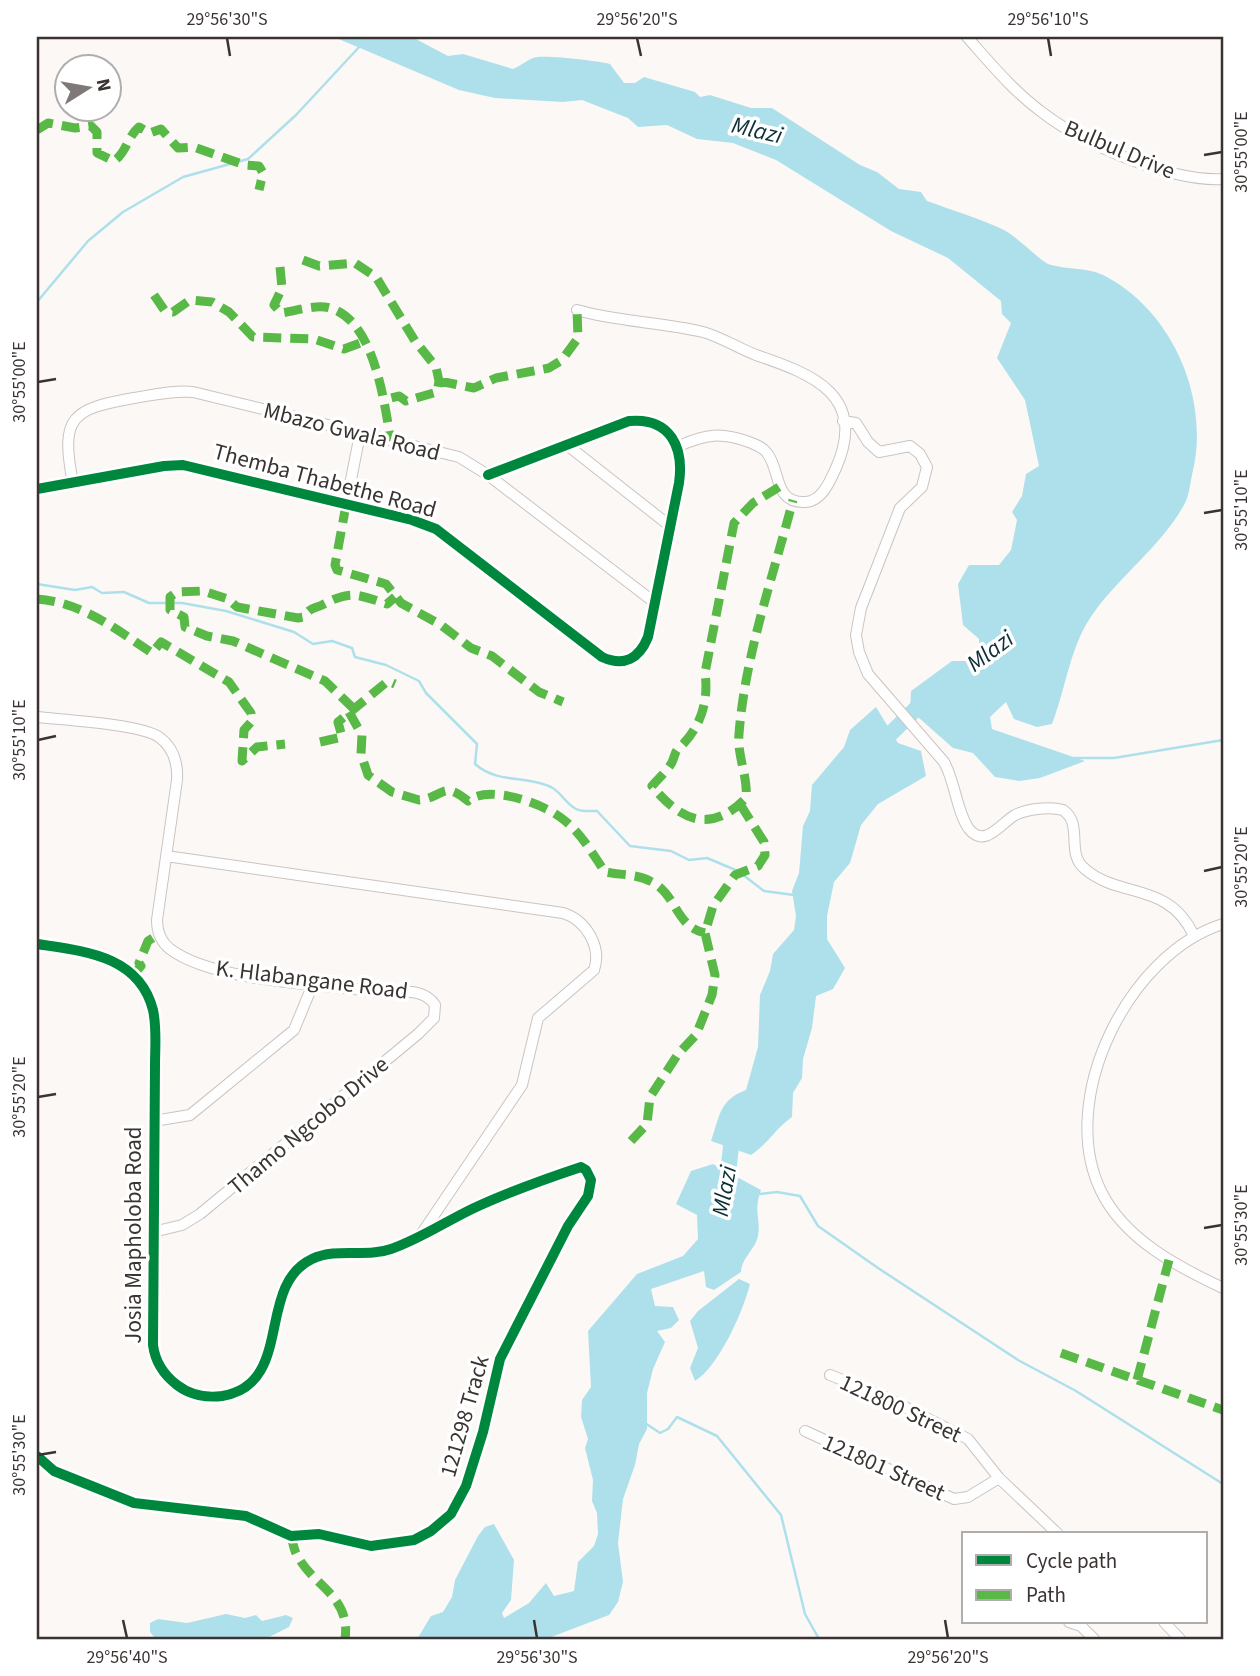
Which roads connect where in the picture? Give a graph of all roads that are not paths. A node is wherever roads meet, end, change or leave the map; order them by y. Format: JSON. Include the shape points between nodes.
{"nodes":[{"id":1,"x":967,"y":37,"type":"edge"},
{"id":2,"x":1223,"y":179,"type":"edge"},
{"id":3,"x":577,"y":310,"type":"dead end"},
{"id":4,"x":843,"y":421,"type":"junction"},
{"id":5,"x":360,"y":434,"type":"junction"},
{"id":6,"x":567,"y":445,"type":"junction"},
{"id":7,"x":679,"y":446,"type":"junction"},
{"id":8,"x":488,"y":475,"type":"junction"},
{"id":9,"x":73,"y":482,"type":"junction"},
{"id":10,"x":37,"y":489,"type":"edge"},
{"id":11,"x":346,"y":505,"type":"junction"},
{"id":12,"x":670,"y":526,"type":"junction"},
{"id":13,"x":654,"y":602,"type":"junction"},
{"id":14,"x":37,"y":717,"type":"edge"},
{"id":15,"x":166,"y":856,"type":"junction"},
{"id":16,"x":1223,"y":924,"type":"edge"},
{"id":17,"x":1194,"y":936,"type":"junction"},
{"id":18,"x":37,"y":944,"type":"edge"},
{"id":19,"x":313,"y":984,"type":"junction"},
{"id":20,"x":427,"y":996,"type":"joint"},
{"id":21,"x":154,"y":1121,"type":"junction"},
{"id":22,"x":153,"y":1232,"type":"junction"},
{"id":23,"x":421,"y":1233,"type":"junction"},
{"id":24,"x":1223,"y":1288,"type":"edge"},
{"id":25,"x":830,"y":1375,"type":"dead end"},
{"id":26,"x":806,"y":1432,"type":"dead end"},
{"id":27,"x":37,"y":1456,"type":"edge"},
{"id":28,"x":999,"y":1478,"type":"junction"},
{"id":29,"x":1056,"y":1532,"type":"edge"},
{"id":30,"x":1081,"y":1624,"type":"edge"},
{"id":31,"x":1166,"y":1624,"type":"edge"},
{"id":32,"x":1094,"y":1639,"type":"edge"},
{"id":33,"x":1180,"y":1639,"type":"edge"}],
"edges":[{"from":1,"to":2,"type":"street","name":"Bulbul Drive","via":[[1027,100],[1079,135],[1182,176]]},
{"from":3,"to":4,"type":"street","via":[[703,332],[805,372],[828,390]]},
{"from":4,"to":7,"type":"street","via":[[844,444],[837,466],[823,492],[808,501],[793,500],[782,491],[769,456],[758,446],[712,433]]},
{"from":4,"to":17,"type":"street","via":[[856,423],[879,452],[910,446],[927,467],[922,487],[900,508],[857,620],[856,635],[868,674],[952,776],[966,823],[974,834],[987,836],[1012,817],[1029,811],[1063,810],[1072,817],[1074,849],[1082,867],[1170,905],[1185,918]]},
{"from":5,"to":8,"type":"street","name":"Mbazo Gwala Road","via":[[459,457]]},
{"from":5,"to":9,"type":"street","name":"Mbazo Gwala Road","via":[[193,393],[167,392],[97,404],[75,418],[67,450]]},
{"from":5,"to":11,"type":"street"},
{"from":6,"to":7,"type":"street","via":[[636,420],[659,427]]},
{"from":6,"to":8,"type":"street"},
{"from":6,"to":12,"type":"street"},
{"from":7,"to":12,"type":"street","name":"Themba Thabethe Road","via":[[681,470]]},
{"from":8,"to":13,"type":"street","name":"Mbazo Gwala Road"},
{"from":9,"to":10,"type":"street","name":"Themba Thabethe Road"},
{"from":9,"to":11,"type":"street","name":"Themba Thabethe Road","via":[[179,465]]},
{"from":11,"to":13,"type":"street","name":"Themba Thabethe Road","via":[[436,529],[574,637],[612,661],[626,662],[640,653]]},
{"from":12,"to":13,"type":"street","name":"Themba Thabethe Road"},
{"from":14,"to":15,"type":"street","name":"K. Hlabangane Road","via":[[147,732],[171,748],[177,780]]},
{"from":15,"to":19,"type":"street","name":"K. Hlabangane Road","via":[[156,920],[159,934],[171,950],[226,972]]},
{"from":15,"to":23,"type":"street","name":"Josia Mapholoba Road","via":[[563,913],[585,928],[597,953],[594,970],[538,1018],[522,1085]]},
{"from":16,"to":17,"type":"street"},
{"from":17,"to":24,"type":"street","via":[[1166,957],[1138,989],[1106,1041],[1092,1096],[1091,1156],[1101,1191],[1128,1227],[1169,1260]]},
{"from":18,"to":21,"type":"street","name":"Josia Mapholoba Road","via":[[107,957],[144,989],[154,1020]]},
{"from":19,"to":20,"type":"street","name":"K. Hlabangane Road"},
{"from":19,"to":21,"type":"street","via":[[294,1030],[190,1115]]},
{"from":20,"to":22,"type":"street","name":"Thamo Ngcobo Drive","via":[[435,1005],[435,1014],[418,1034],[200,1214],[182,1225]]},
{"from":21,"to":22,"type":"street","name":"Josia Mapholoba Road"},
{"from":22,"to":23,"type":"street","name":"Josia Mapholoba Road","via":[[156,1359],[178,1386],[212,1397],[245,1388],[261,1371],[283,1294],[300,1266],[328,1254],[384,1251]]},
{"from":23,"to":27,"type":"street","name":"121298 Track","via":[[573,1170],[583,1168],[590,1177],[588,1196],[500,1359],[483,1432],[459,1503],[442,1525],[414,1540],[371,1546],[319,1534],[290,1536],[246,1516],[134,1503],[54,1471]]},
{"from":25,"to":28,"type":"street","name":"121800 Street","via":[[955,1431],[979,1450]]},
{"from":26,"to":28,"type":"street","name":"121801 Street","via":[[954,1499],[968,1497]]},
{"from":28,"to":29,"type":"street","name":"121800 Street"},
{"from":30,"to":32,"type":"street"},
{"from":31,"to":33,"type":"street"}]}
